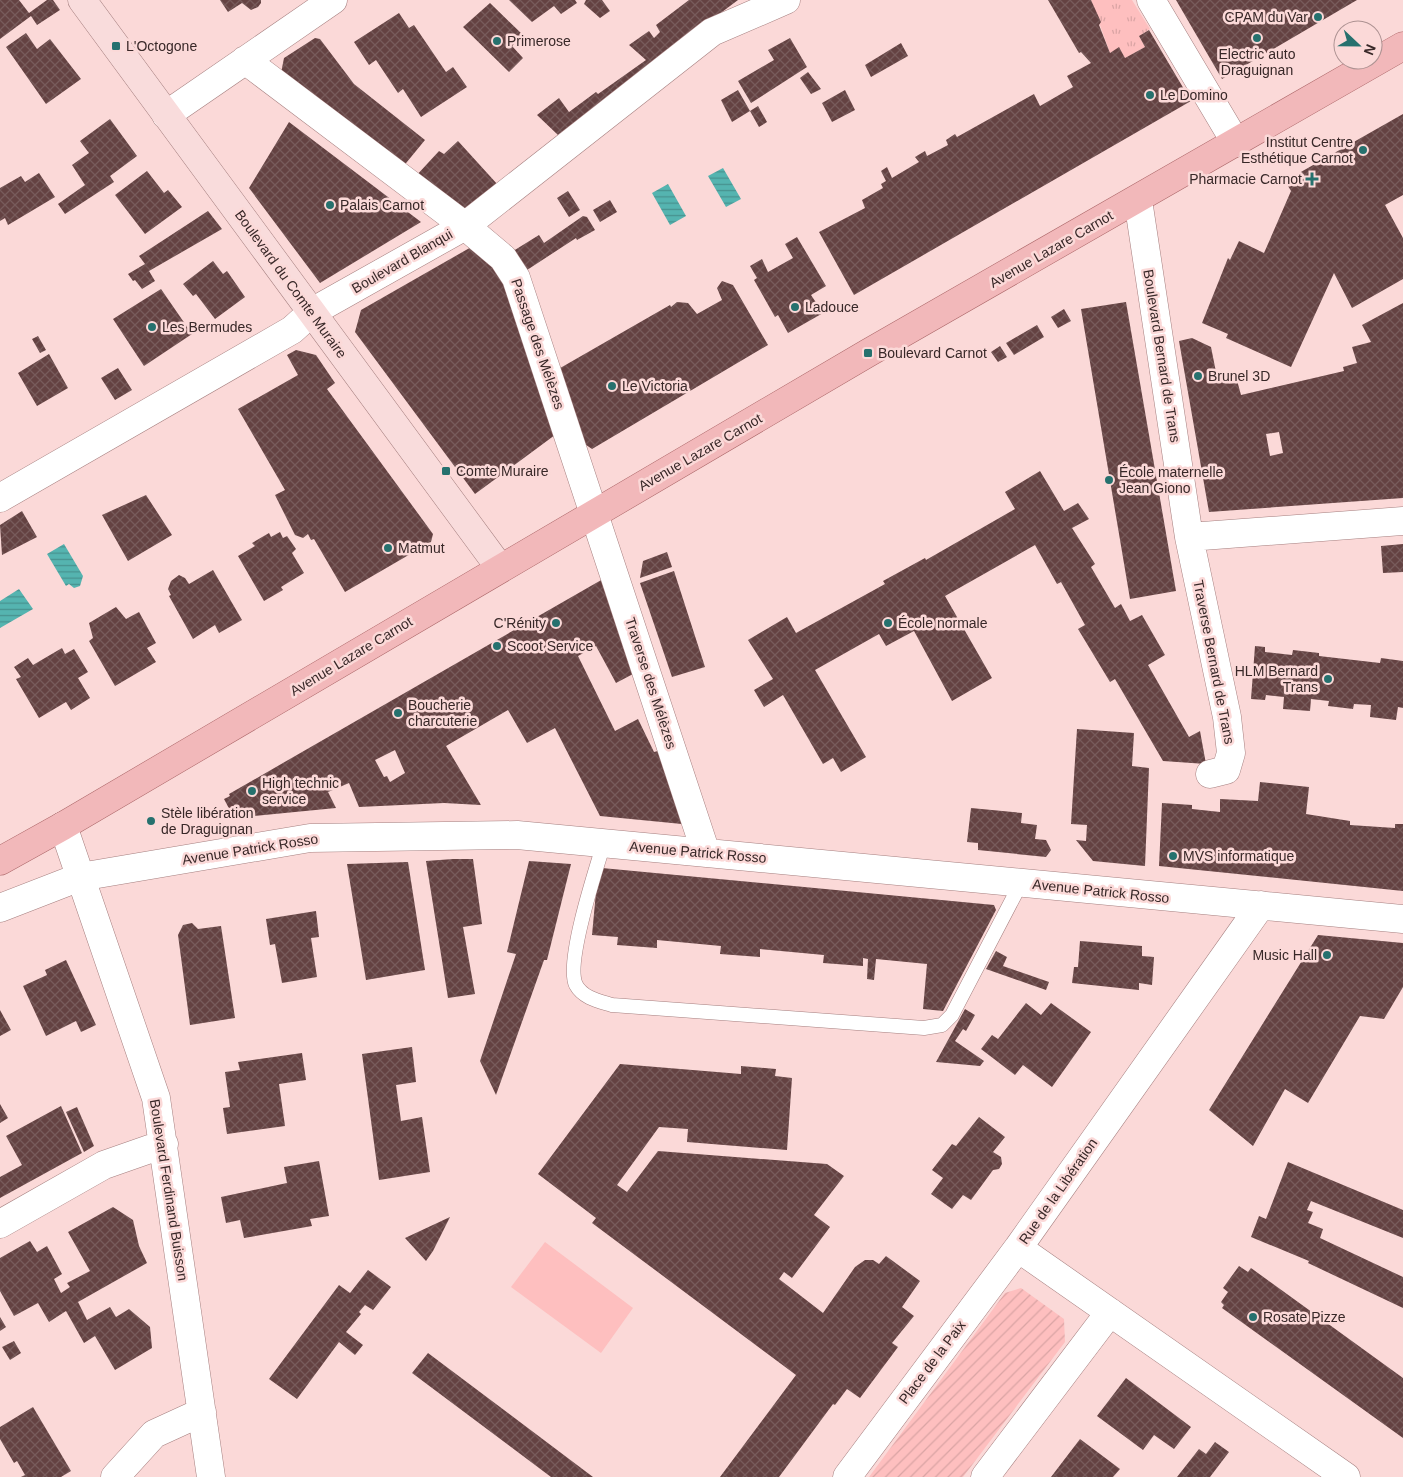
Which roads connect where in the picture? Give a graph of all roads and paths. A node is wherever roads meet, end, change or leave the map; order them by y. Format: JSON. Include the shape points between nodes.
{"nodes":[{"id":1,"x":82,"y":0,"type":"edge"},
{"id":2,"x":333,"y":0,"type":"edge"},
{"id":3,"x":786,"y":0,"type":"edge"},
{"id":4,"x":1151,"y":0,"type":"edge"},
{"id":5,"x":1403,"y":46,"type":"edge"},
{"id":6,"x":246,"y":60,"type":"junction"},
{"id":7,"x":166,"y":115,"type":"junction"},
{"id":8,"x":1236,"y":143,"type":"junction"},
{"id":9,"x":1138,"y":200,"type":"junction"},
{"id":10,"x":464,"y":226,"type":"junction"},
{"id":11,"x":312,"y":312,"type":"junction"},
{"id":12,"x":0,"y":498,"type":"edge"},
{"id":13,"x":595,"y":514,"type":"junction"},
{"id":14,"x":1403,"y":521,"type":"edge"},
{"id":15,"x":1189,"y":537,"type":"junction"},
{"id":16,"x":500,"y":568,"type":"junction"},
{"id":17,"x":1210,"y":774,"type":"dead end"},
{"id":18,"x":63,"y":826,"type":"junction"},
{"id":19,"x":604,"y":843,"type":"junction"},
{"id":20,"x":706,"y":853,"type":"junction"},
{"id":21,"x":0,"y":861,"type":"edge"},
{"id":22,"x":80,"y":877,"type":"junction"},
{"id":23,"x":1020,"y":883,"type":"junction"},
{"id":24,"x":1261,"y":905,"type":"junction"},
{"id":25,"x":0,"y":908,"type":"edge"},
{"id":26,"x":1403,"y":919,"type":"edge"},
{"id":27,"x":164,"y":1144,"type":"junction"},
{"id":28,"x":0,"y":1224,"type":"edge"},
{"id":29,"x":1018,"y":1248,"type":"junction"},
{"id":30,"x":1110,"y":1312,"type":"junction"},
{"id":31,"x":202,"y":1412,"type":"junction"},
{"id":32,"x":115,"y":1477,"type":"edge"},
{"id":33,"x":211,"y":1477,"type":"edge"},
{"id":34,"x":846,"y":1477,"type":"edge"},
{"id":35,"x":985,"y":1477,"type":"edge"},
{"id":36,"x":1346,"y":1477,"type":"edge"}],
"edges":[{"from":1,"to":7,"type":"street","name":"Boulevard du Comte Muraire"},
{"from":2,"to":6,"type":"street"},
{"from":3,"to":10,"type":"street","name":"Boulevard Blanqui","via":[[712,32]]},
{"from":4,"to":8,"type":"street"},
{"from":5,"to":8,"type":"main road","name":"Avenue Lazare Carnot"},
{"from":6,"to":7,"type":"street"},
{"from":6,"to":10,"type":"street","name":"Passage des Mélèzes"},
{"from":7,"to":11,"type":"street","name":"Boulevard du Comte Muraire"},
{"from":8,"to":9,"type":"main road","name":"Avenue Lazare Carnot"},
{"from":9,"to":13,"type":"main road","name":"Avenue Lazare Carnot","via":[[868,353]]},
{"from":9,"to":15,"type":"street","name":"Boulevard Bernard de Trans"},
{"from":10,"to":11,"type":"street","name":"Boulevard Blanqui"},
{"from":10,"to":13,"type":"street","name":"Passage des Mélèzes","via":[[503,258],[516,278]]},
{"from":11,"to":12,"type":"street","name":"Boulevard Blanqui","via":[[292,330]]},
{"from":11,"to":16,"type":"street","name":"Boulevard du Comte Muraire"},
{"from":13,"to":16,"type":"main road","name":"Avenue Lazare Carnot"},
{"from":13,"to":20,"type":"street","name":"Traverse des Mélèzes"},
{"from":14,"to":15,"type":"street"},
{"from":15,"to":17,"type":"street","name":"Traverse Bernard de Trans","via":[[1227,717],[1230,753],[1226,770]]},
{"from":16,"to":18,"type":"main road","name":"Avenue Lazare Carnot"},
{"from":18,"to":21,"type":"main road","name":"Avenue Lazare Carnot"},
{"from":18,"to":22,"type":"street","name":"Boulevard Ferdinand Buisson"},
{"from":19,"to":20,"type":"street","name":"Avenue Patrick Rosso"},
{"from":19,"to":22,"type":"street","name":"Avenue Patrick Rosso","via":[[517,835],[310,838]]},
{"from":19,"to":23,"type":"lane","via":[[585,901],[575,965],[576,984],[588,997],[612,1005],[924,1028],[942,1025],[952,1015]]},
{"from":20,"to":23,"type":"street","name":"Avenue Patrick Rosso"},
{"from":22,"to":25,"type":"street","name":"Avenue Patrick Rosso"},
{"from":22,"to":27,"type":"street","name":"Boulevard Ferdinand Buisson","via":[[156,1098]]},
{"from":23,"to":24,"type":"street","name":"Avenue Patrick Rosso"},
{"from":24,"to":26,"type":"street","name":"Avenue Patrick Rosso"},
{"from":24,"to":29,"type":"street","name":"Rue de la Libération"},
{"from":27,"to":28,"type":"street","via":[[104,1165]]},
{"from":27,"to":31,"type":"street","name":"Boulevard Ferdinand Buisson"},
{"from":29,"to":30,"type":"street","name":"Rue de la Libération"},
{"from":29,"to":34,"type":"street","name":"Place de la Paix"},
{"from":30,"to":35,"type":"street"},
{"from":30,"to":36,"type":"street","name":"Rue de la Libération"},
{"from":31,"to":32,"type":"street","via":[[154,1434]]},
{"from":31,"to":33,"type":"street","name":"Boulevard Ferdinand Buisson"}]}
